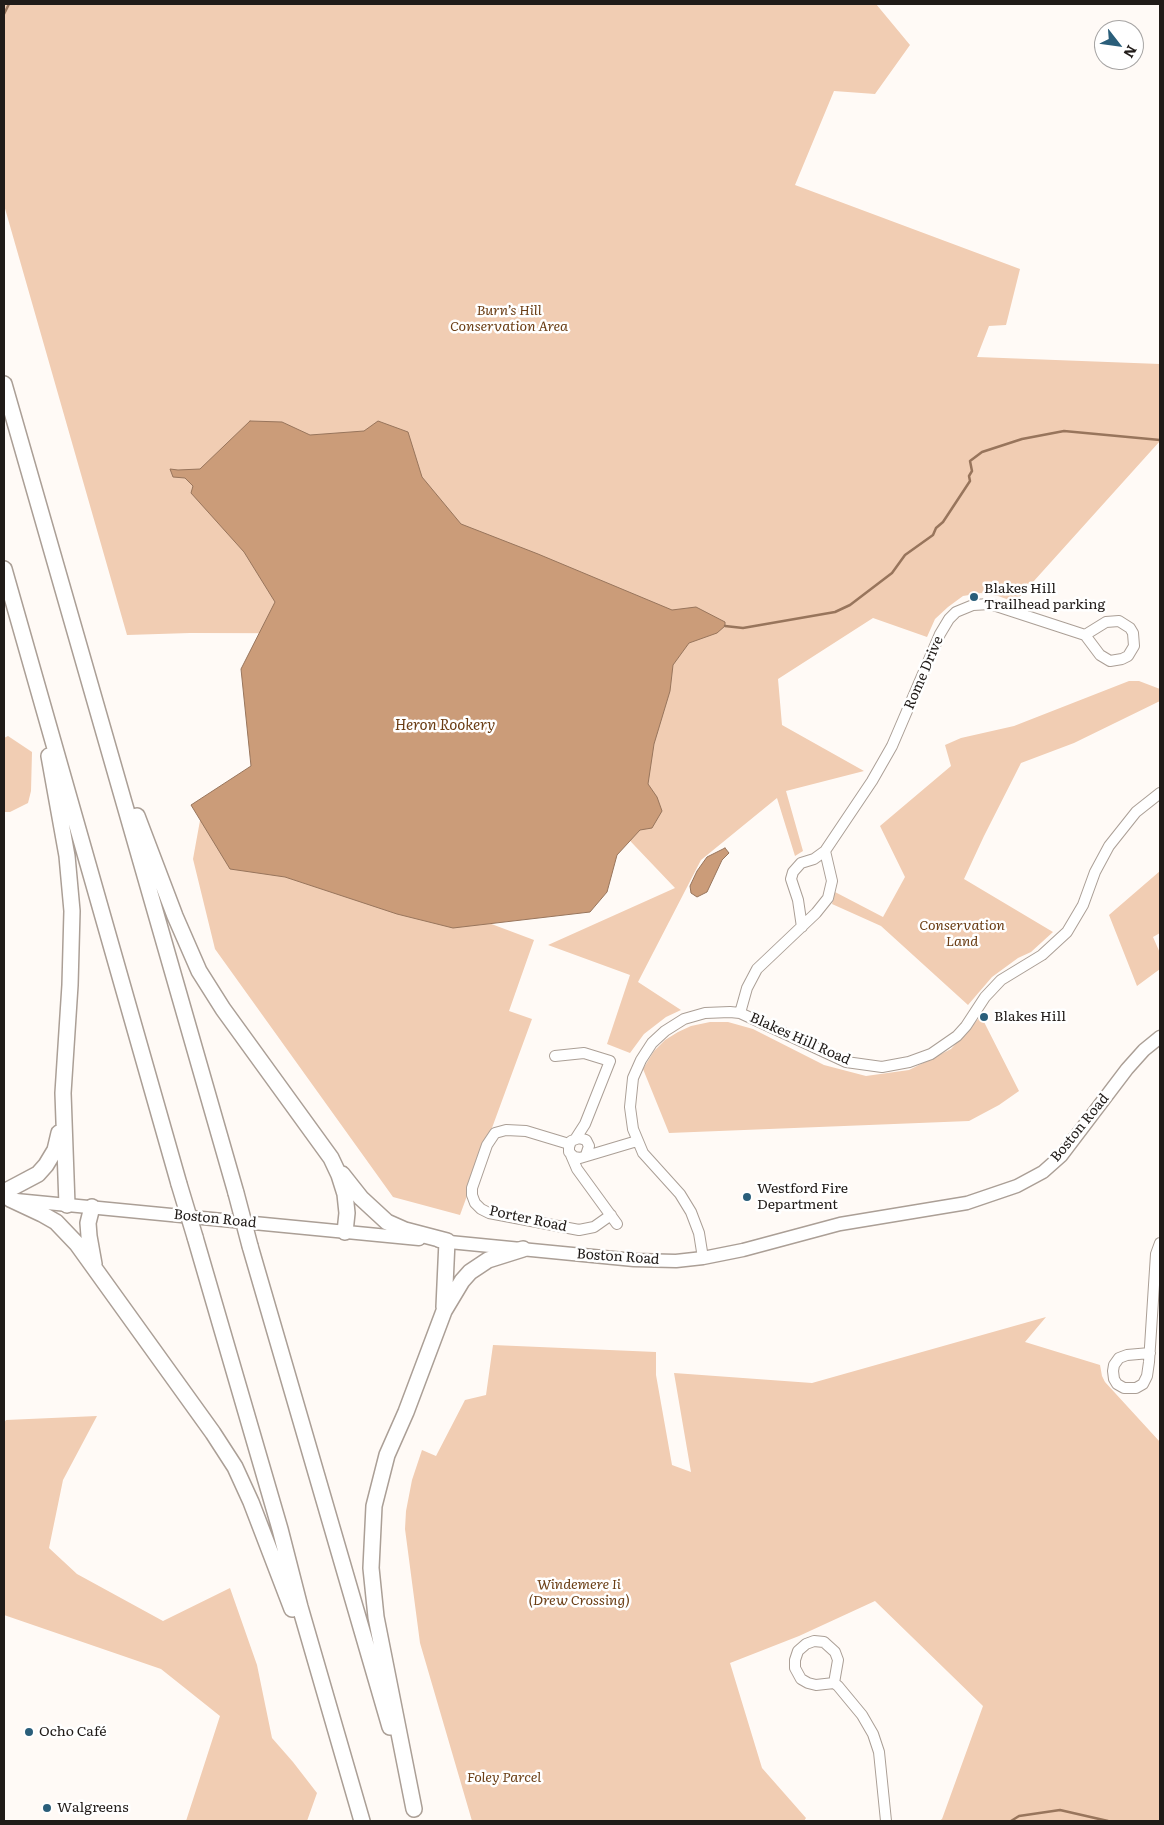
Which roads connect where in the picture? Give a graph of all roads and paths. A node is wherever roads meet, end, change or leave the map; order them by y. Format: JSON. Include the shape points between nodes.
{"nodes":[{"id":1,"x":4,"y":384,"type":"edge"},
{"id":2,"x":4,"y":569,"type":"edge"},
{"id":3,"x":1085,"y":635,"type":"junction"},
{"id":4,"x":40,"y":698,"type":"junction"},
{"id":5,"x":107,"y":743,"type":"junction"},
{"id":6,"x":1160,"y":793,"type":"edge"},
{"id":7,"x":825,"y":851,"type":"junction"},
{"id":8,"x":802,"y":927,"type":"junction"},
{"id":9,"x":740,"y":1013,"type":"junction"},
{"id":10,"x":1160,"y":1037,"type":"edge"},
{"id":11,"x":555,"y":1056,"type":"dead end"},
{"id":12,"x":63,"y":1107,"type":"junction"},
{"id":13,"x":637,"y":1140,"type":"junction"},
{"id":14,"x":580,"y":1141,"type":"junction"},
{"id":15,"x":611,"y":1148,"type":"junction"},
{"id":16,"x":571,"y":1155,"type":"junction"},
{"id":17,"x":585,"y":1156,"type":"junction"},
{"id":18,"x":334,"y":1163,"type":"junction"},
{"id":19,"x":586,"y":1179,"type":"junction"},
{"id":20,"x":6,"y":1196,"type":"edge"},
{"id":21,"x":67,"y":1205,"type":"junction"},
{"id":22,"x":92,"y":1207,"type":"junction"},
{"id":23,"x":611,"y":1215,"type":"junction"},
{"id":24,"x":617,"y":1224,"type":"dead end"},
{"id":25,"x":345,"y":1232,"type":"junction"},
{"id":26,"x":446,"y":1241,"type":"junction"},
{"id":27,"x":1160,"y":1243,"type":"edge"},
{"id":28,"x":523,"y":1249,"type":"junction"},
{"id":29,"x":703,"y":1258,"type":"junction"},
{"id":30,"x":96,"y":1270,"type":"junction"},
{"id":31,"x":444,"y":1311,"type":"junction"},
{"id":32,"x":1150,"y":1353,"type":"dead end"},
{"id":33,"x":316,"y":1662,"type":"junction"},
{"id":34,"x":834,"y":1683,"type":"junction"},
{"id":35,"x":416,"y":1815,"type":"edge"},
{"id":36,"x":362,"y":1821,"type":"edge"},
{"id":37,"x":886,"y":1821,"type":"edge"}],
"edges":[{"from":1,"to":5,"type":"highway"},
{"from":2,"to":4,"type":"highway"},
{"from":3,"to":3,"type":"street","via":[[1106,622],[1119,621],[1130,628],[1134,646],[1128,656],[1110,660],[1100,655]]},
{"from":3,"to":7,"type":"street","name":"Rome Drive","via":[[990,604],[973,604],[956,612],[940,634],[883,763]]},
{"from":4,"to":12,"type":"highway","via":[[71,894]]},
{"from":4,"to":33,"type":"highway","bridge":true},
{"from":5,"to":18,"type":"highway","via":[[199,972]]},
{"from":5,"to":35,"type":"highway","bridge":true},
{"from":6,"to":9,"type":"street","name":"Blakes Hill Road","via":[[1136,812],[1109,846],[1083,905],[1067,932],[1042,955],[1001,980],[957,1036],[931,1054],[892,1066],[846,1062]]},
{"from":7,"to":8,"type":"street","via":[[831,890],[822,906]]},
{"from":7,"to":8,"type":"street","name":"Rome Drive","via":[[801,863],[793,872],[791,879]]},
{"from":8,"to":9,"type":"street","via":[[757,969]]},
{"from":9,"to":13,"type":"street","name":"Blakes Hill Road","via":[[716,1012],[684,1019],[652,1043],[637,1068],[630,1096]]},
{"from":10,"to":29,"type":"main road","name":"Boston Road","via":[[1127,1069],[1061,1156],[1026,1182],[966,1203],[840,1224]]},
{"from":11,"to":14,"type":"street","via":[[588,1053],[610,1061]]},
{"from":12,"to":20,"type":"highway","via":[[56,1143],[46,1165]]},
{"from":12,"to":21,"type":"highway"},
{"from":13,"to":15,"type":"street","name":"Porter Road"},
{"from":13,"to":29,"type":"street","name":"Blakes Hill Road","via":[[650,1163],[688,1207],[699,1233]]},
{"from":14,"to":15,"type":"street","name":"Porter Road"},
{"from":14,"to":16,"type":"street","via":[[569,1150]]},
{"from":14,"to":17,"type":"street","via":[[589,1149]]},
{"from":14,"to":23,"type":"street","name":"Porter Road","via":[[526,1131],[495,1133],[488,1142],[472,1188],[475,1203],[489,1212],[579,1230],[594,1226]]},
{"from":15,"to":17,"type":"street","name":"Porter Road"},
{"from":16,"to":17,"type":"street","via":[[577,1158]]},
{"from":16,"to":19,"type":"street"},
{"from":17,"to":19,"type":"street","via":[[583,1170]]},
{"from":18,"to":25,"type":"highway","via":[[345,1194]]},
{"from":18,"to":26,"type":"highway","via":[[360,1198],[386,1222]]},
{"from":19,"to":23,"type":"street"},
{"from":20,"to":21,"type":"main road","name":"Boston Road"},
{"from":20,"to":30,"type":"highway","via":[[56,1222]]},
{"from":21,"to":22,"type":"main road","name":"Boston Road"},
{"from":22,"to":25,"type":"main road","name":"Boston Road"},
{"from":22,"to":30,"type":"highway","via":[[88,1236]]},
{"from":23,"to":24,"type":"street"},
{"from":25,"to":26,"type":"main road","name":"Boston Road"},
{"from":26,"to":28,"type":"main road","name":"Boston Road"},
{"from":26,"to":31,"type":"highway"},
{"from":27,"to":32,"type":"street","via":[[1156,1254]]},
{"from":28,"to":29,"type":"main road","name":"Boston Road","via":[[634,1260]]},
{"from":28,"to":31,"type":"highway","via":[[488,1260],[470,1272]]},
{"from":30,"to":33,"type":"highway","via":[[235,1467]]},
{"from":31,"to":35,"type":"highway","via":[[388,1455],[379,1482],[372,1524],[371,1568],[376,1617]]},
{"from":33,"to":36,"type":"highway"},
{"from":34,"to":34,"type":"street","via":[[816,1685],[801,1679],[795,1668],[798,1651],[814,1641],[824,1642],[835,1652],[838,1660]]},
{"from":34,"to":37,"type":"street","via":[[862,1715],[873,1734],[879,1752]]}]}
